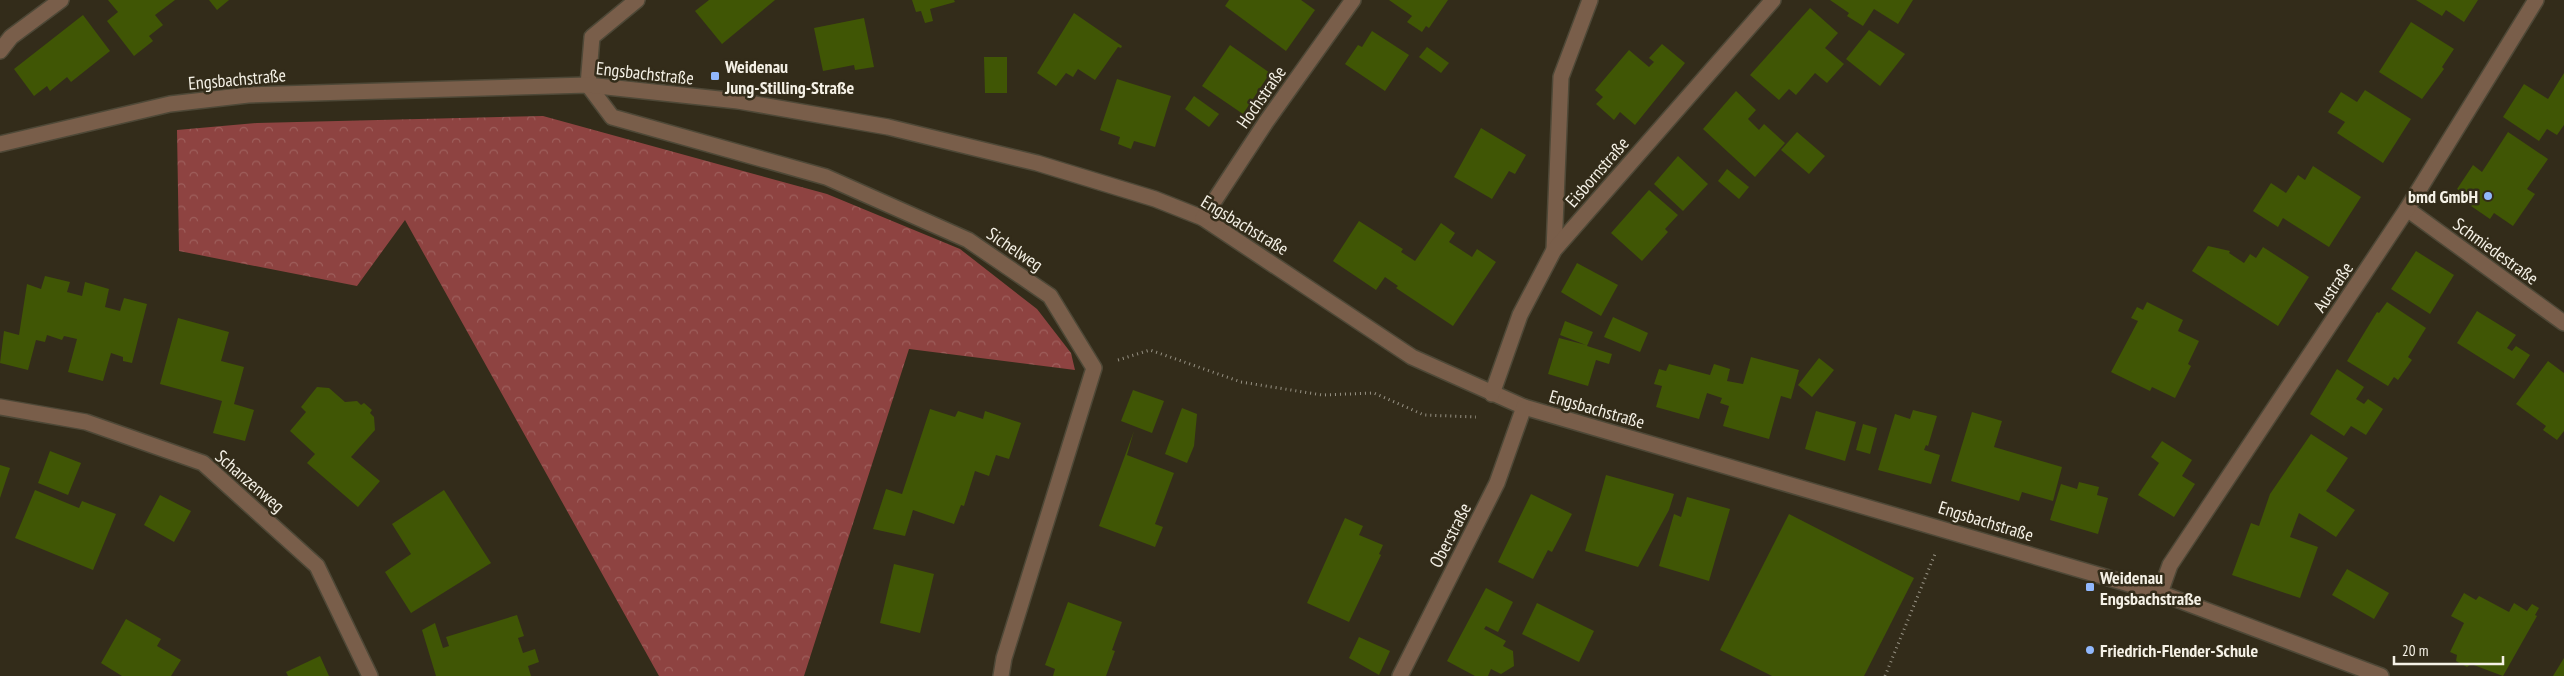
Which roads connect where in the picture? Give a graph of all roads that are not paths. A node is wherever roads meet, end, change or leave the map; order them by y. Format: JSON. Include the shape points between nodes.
{"nodes":[{"id":1,"x":61,"y":0,"type":"edge"},
{"id":2,"x":637,"y":0,"type":"edge"},
{"id":3,"x":1353,"y":0,"type":"edge"},
{"id":4,"x":1590,"y":0,"type":"edge"},
{"id":5,"x":1773,"y":0,"type":"edge"},
{"id":6,"x":2536,"y":0,"type":"edge"},
{"id":7,"x":0,"y":51,"type":"edge"},
{"id":8,"x":588,"y":85,"type":"junction"},
{"id":9,"x":0,"y":144,"type":"edge"},
{"id":10,"x":2407,"y":209,"type":"junction"},
{"id":11,"x":1203,"y":218,"type":"junction"},
{"id":12,"x":1554,"y":250,"type":"junction"},
{"id":13,"x":2564,"y":323,"type":"edge"},
{"id":14,"x":1492,"y":394,"type":"junction"},
{"id":15,"x":0,"y":407,"type":"edge"},
{"id":16,"x":1522,"y":412,"type":"junction"},
{"id":17,"x":2160,"y":593,"type":"junction"},
{"id":18,"x":370,"y":676,"type":"edge"},
{"id":19,"x":1001,"y":676,"type":"edge"},
{"id":20,"x":1400,"y":676,"type":"edge"},
{"id":21,"x":2381,"y":676,"type":"edge"}],
"edges":[{"from":1,"to":7,"type":"street","via":[[11,37]]},
{"from":2,"to":8,"type":"street","via":[[592,37]]},
{"from":3,"to":11,"type":"street","name":"Hochstraße","via":[[1266,122]]},
{"from":4,"to":12,"type":"street","via":[[1561,77]]},
{"from":5,"to":12,"type":"street","name":"Eisbornstraße"},
{"from":6,"to":10,"type":"street","name":"Austraße"},
{"from":8,"to":9,"type":"street","name":"Engsbachstraße","via":[[248,94],[170,104]]},
{"from":8,"to":11,"type":"street","name":"Engsbachstraße","via":[[738,101],[888,127],[1037,163],[1155,199]]},
{"from":8,"to":19,"type":"street","name":"Sichelweg","via":[[612,117],[826,177],[968,240],[1050,296],[1094,368]]},
{"from":10,"to":13,"type":"street","name":"Schmiedestraße"},
{"from":10,"to":17,"type":"street","name":"Austraße","via":[[2170,565]]},
{"from":11,"to":14,"type":"street","name":"Engsbachstraße","via":[[1412,357]]},
{"from":12,"to":14,"type":"street","name":"Eisbornstraße","via":[[1520,315]]},
{"from":14,"to":16,"type":"street","name":"Engsbachstraße"},
{"from":15,"to":18,"type":"street","name":"Schanzenweg","via":[[86,422],[203,463],[317,566]]},
{"from":16,"to":17,"type":"street","name":"Engsbachstraße","via":[[1945,528]]},
{"from":16,"to":20,"type":"street","name":"Oberstraße","via":[[1497,483]]},
{"from":17,"to":21,"type":"street","name":"Engsbachstraße"}]}
